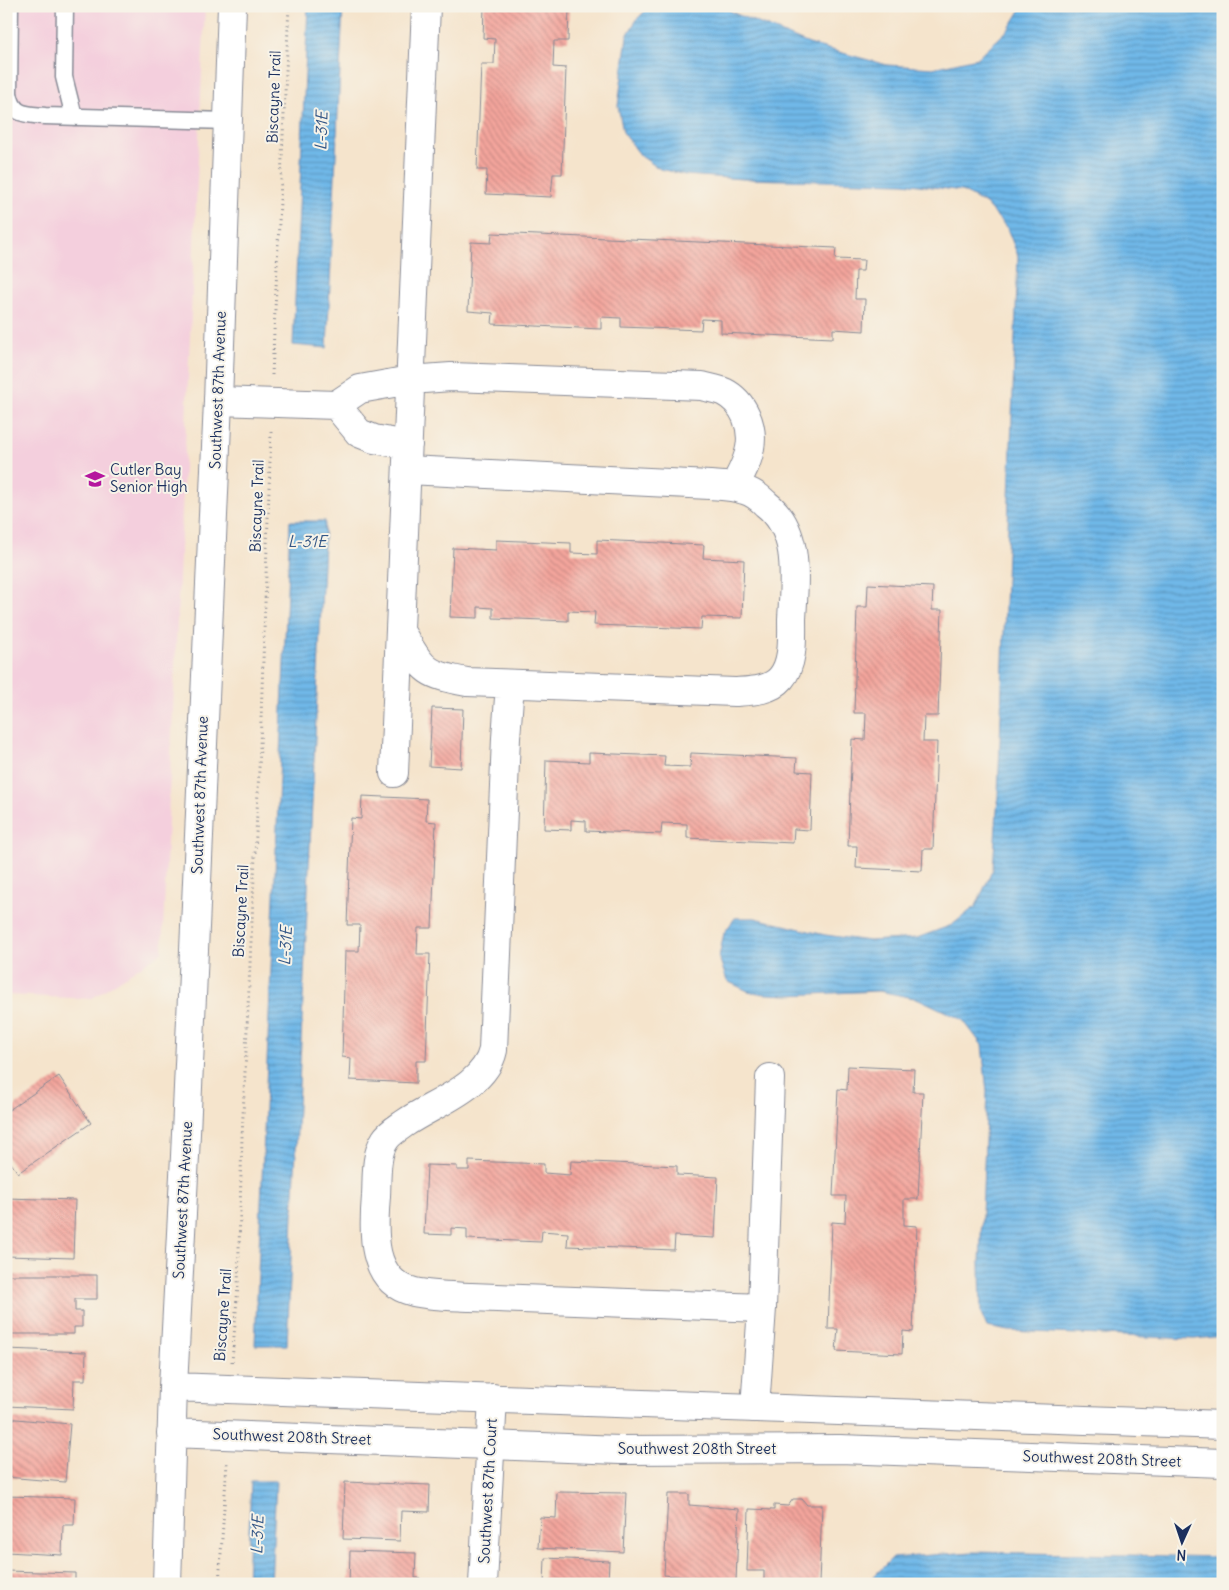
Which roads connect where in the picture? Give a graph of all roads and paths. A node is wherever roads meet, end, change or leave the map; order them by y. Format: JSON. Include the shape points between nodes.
{"nodes":[{"id":1,"x":10,"y":6,"type":"edge"},
{"id":2,"x":65,"y":6,"type":"edge"},
{"id":3,"x":232,"y":6,"type":"edge"},
{"id":4,"x":288,"y":6,"type":"edge"},
{"id":5,"x":426,"y":6,"type":"edge"},
{"id":6,"x":74,"y":116,"type":"junction"},
{"id":7,"x":228,"y":121,"type":"junction"},
{"id":8,"x":272,"y":368,"type":"dead end"},
{"id":9,"x":410,"y":380,"type":"junction"},
{"id":10,"x":218,"y":401,"type":"junction"},
{"id":11,"x":336,"y":405,"type":"junction"},
{"id":12,"x":270,"y":448,"type":"dead end"},
{"id":13,"x":408,"y":457,"type":"junction"},
{"id":14,"x":734,"y":487,"type":"junction"},
{"id":15,"x":401,"y":633,"type":"junction"},
{"id":16,"x":510,"y":684,"type":"junction"},
{"id":17,"x":394,"y":773,"type":"dead end"},
{"id":18,"x":770,"y":1078,"type":"dead end"},
{"id":19,"x":762,"y":1308,"type":"junction"},
{"id":20,"x":231,"y":1364,"type":"dead end"},
{"id":21,"x":173,"y":1387,"type":"junction"},
{"id":22,"x":493,"y":1398,"type":"junction"},
{"id":23,"x":755,"y":1408,"type":"junction"},
{"id":24,"x":1223,"y":1425,"type":"edge"},
{"id":25,"x":171,"y":1433,"type":"junction"},
{"id":26,"x":489,"y":1444,"type":"junction"},
{"id":27,"x":226,"y":1459,"type":"dead end"},
{"id":28,"x":1223,"y":1463,"type":"edge"},
{"id":29,"x":167,"y":1584,"type":"edge"},
{"id":30,"x":219,"y":1584,"type":"edge"},
{"id":31,"x":483,"y":1584,"type":"edge"}],
"edges":[{"from":1,"to":6,"type":"lane","via":[[11,104],[16,110],[31,115]]},
{"from":2,"to":6,"type":"lane","via":[[64,77]]},
{"from":3,"to":7,"type":"street","name":"Southwest 87th Avenue"},
{"from":4,"to":8,"type":"path","name":"Biscayne Trail"},
{"from":5,"to":9,"type":"street"},
{"from":6,"to":7,"type":"lane"},
{"from":7,"to":10,"type":"street","name":"Southwest 87th Avenue"},
{"from":9,"to":11,"type":"street","via":[[360,389]]},
{"from":9,"to":13,"type":"street"},
{"from":9,"to":14,"type":"street","via":[[451,377],[702,386],[717,390],[741,408],[750,428],[750,450]]},
{"from":10,"to":11,"type":"street"},
{"from":10,"to":21,"type":"street","name":"Southwest 87th Avenue"},
{"from":11,"to":13,"type":"street","via":[[359,434]]},
{"from":12,"to":20,"type":"path","name":"Biscayne Trail","via":[[238,1286]]},
{"from":13,"to":14,"type":"street"},
{"from":13,"to":15,"type":"street"},
{"from":14,"to":16,"type":"street","via":[[752,493],[772,508],[791,544],[794,570],[792,639],[787,669],[781,678],[769,687],[735,692]]},
{"from":15,"to":16,"type":"street","via":[[419,662],[433,675],[467,682]]},
{"from":15,"to":17,"type":"street"},
{"from":16,"to":19,"type":"street","via":[[491,1060],[467,1085],[396,1129],[385,1140],[379,1157],[374,1219],[376,1253],[382,1268],[391,1280],[402,1287],[428,1294]]},
{"from":18,"to":19,"type":"street"},
{"from":19,"to":23,"type":"street"},
{"from":21,"to":22,"type":"street"},
{"from":21,"to":25,"type":"street","name":"Southwest 87th Avenue"},
{"from":22,"to":23,"type":"street"},
{"from":22,"to":26,"type":"street","name":"Southwest 87th Court"},
{"from":23,"to":24,"type":"street"},
{"from":25,"to":26,"type":"street","name":"Southwest 208th Street"},
{"from":25,"to":29,"type":"street","name":"Southwest 87th Avenue"},
{"from":26,"to":28,"type":"street","name":"Southwest 208th Street","via":[[620,1450],[840,1448]]},
{"from":26,"to":31,"type":"street","name":"Southwest 87th Court"},
{"from":27,"to":30,"type":"path","via":[[228,1470]]}]}
